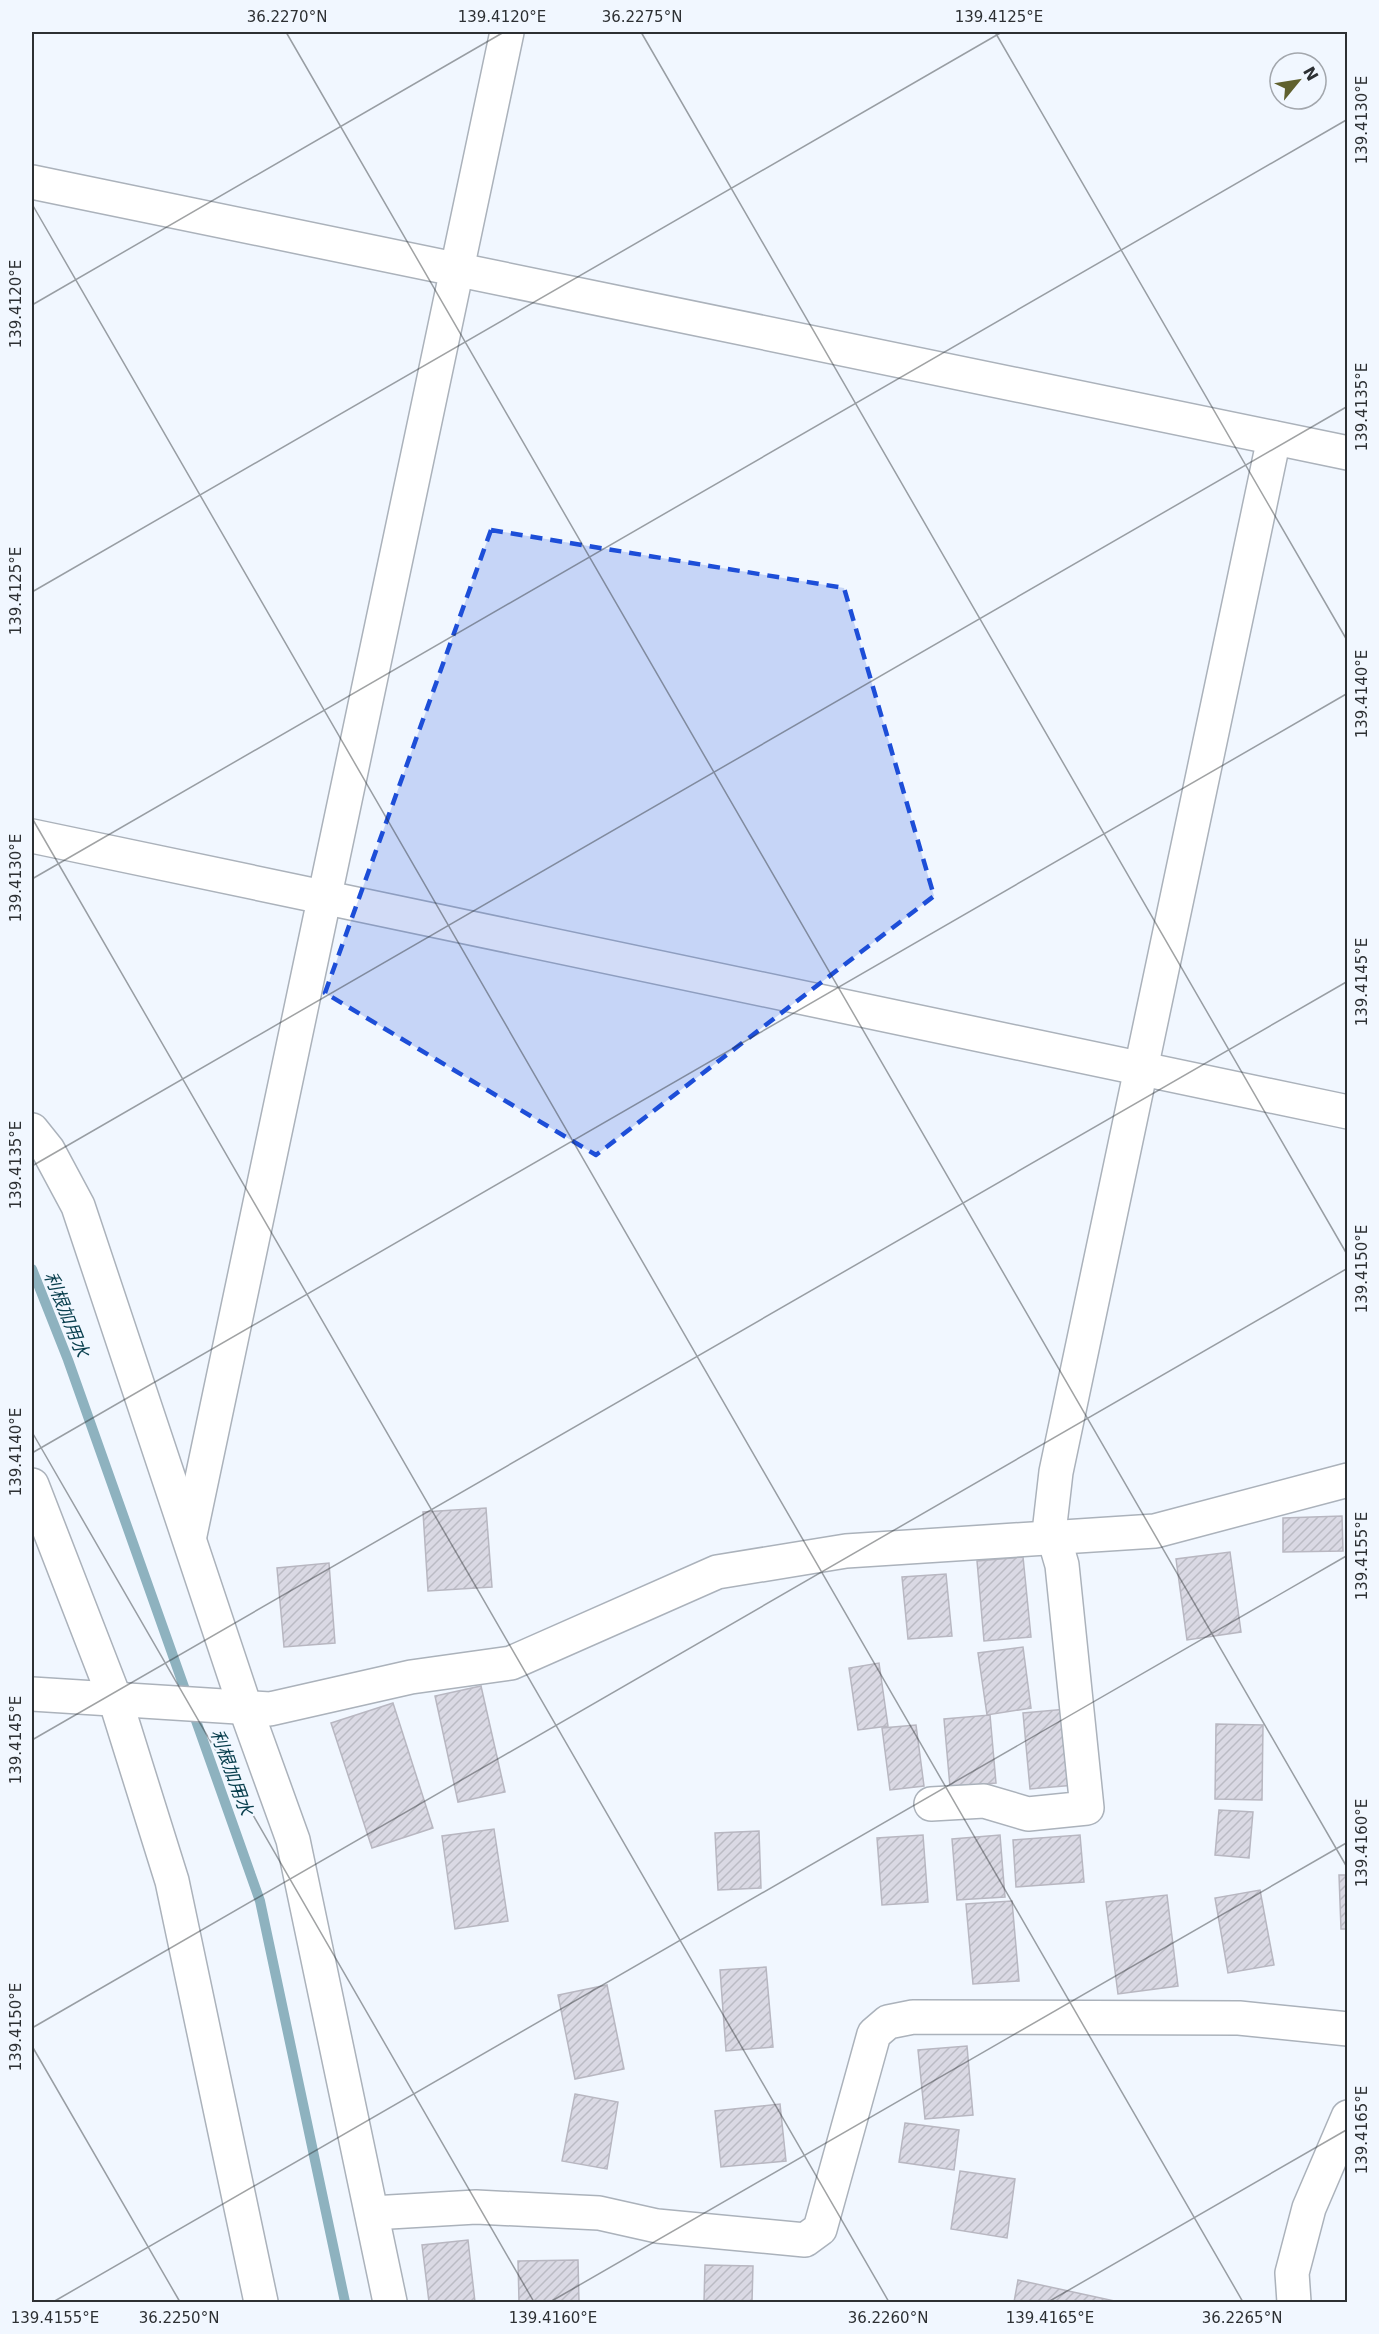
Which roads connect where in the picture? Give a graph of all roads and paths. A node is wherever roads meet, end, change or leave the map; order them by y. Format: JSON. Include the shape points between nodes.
{"nodes":[{"id":1,"x":507,"y":32,"type":"edge"},
{"id":2,"x":32,"y":182,"type":"edge"},
{"id":3,"x":457,"y":269,"type":"junction"},
{"id":4,"x":1274,"y":438,"type":"junction"},
{"id":5,"x":1347,"y":453,"type":"edge"},
{"id":6,"x":32,"y":836,"type":"edge"},
{"id":7,"x":325,"y":897,"type":"junction"},
{"id":8,"x":1140,"y":1068,"type":"junction"},
{"id":9,"x":1347,"y":1112,"type":"edge"},
{"id":10,"x":32,"y":1130,"type":"edge"},
{"id":11,"x":1347,"y":1480,"type":"edge"},
{"id":12,"x":32,"y":1485,"type":"edge"},
{"id":13,"x":190,"y":1535,"type":"junction"},
{"id":14,"x":1054,"y":1538,"type":"junction"},
{"id":15,"x":32,"y":1694,"type":"edge"},
{"id":16,"x":115,"y":1699,"type":"junction"},
{"id":17,"x":245,"y":1707,"type":"junction"},
{"id":18,"x":931,"y":1804,"type":"dead end"},
{"id":19,"x":1347,"y":2029,"type":"edge"},
{"id":20,"x":1347,"y":2117,"type":"edge"},
{"id":21,"x":372,"y":2213,"type":"junction"},
{"id":22,"x":261,"y":2302,"type":"edge"},
{"id":23,"x":390,"y":2302,"type":"edge"},
{"id":24,"x":1294,"y":2302,"type":"edge"}],
"edges":[{"from":1,"to":3,"type":"street"},
{"from":2,"to":3,"type":"street"},
{"from":3,"to":4,"type":"street"},
{"from":3,"to":7,"type":"street"},
{"from":4,"to":5,"type":"street"},
{"from":4,"to":8,"type":"street"},
{"from":6,"to":7,"type":"street"},
{"from":7,"to":8,"type":"street"},
{"from":7,"to":13,"type":"street"},
{"from":8,"to":9,"type":"street"},
{"from":8,"to":14,"type":"street","via":[[1056,1472],[1050,1515]]},
{"from":10,"to":13,"type":"street","via":[[48,1150],[78,1206]]},
{"from":11,"to":14,"type":"street","via":[[1155,1531]]},
{"from":12,"to":16,"type":"street"},
{"from":13,"to":17,"type":"street"},
{"from":14,"to":17,"type":"street","via":[[846,1551],[717,1572],[511,1663],[411,1677],[270,1709]]},
{"from":14,"to":18,"type":"street","via":[[1062,1565],[1087,1808],[1028,1814],[984,1802]]},
{"from":15,"to":16,"type":"street"},
{"from":16,"to":17,"type":"street"},
{"from":16,"to":22,"type":"street","via":[[172,1881]]},
{"from":17,"to":21,"type":"street","via":[[293,1840]]},
{"from":19,"to":21,"type":"street","via":[[1239,2018],[913,2018],[888,2022],[874,2034],[820,2229],[805,2240],[657,2226],[599,2213],[476,2207]]},
{"from":20,"to":24,"type":"street","via":[[1309,2208],[1292,2273]]},
{"from":21,"to":23,"type":"street"}]}
